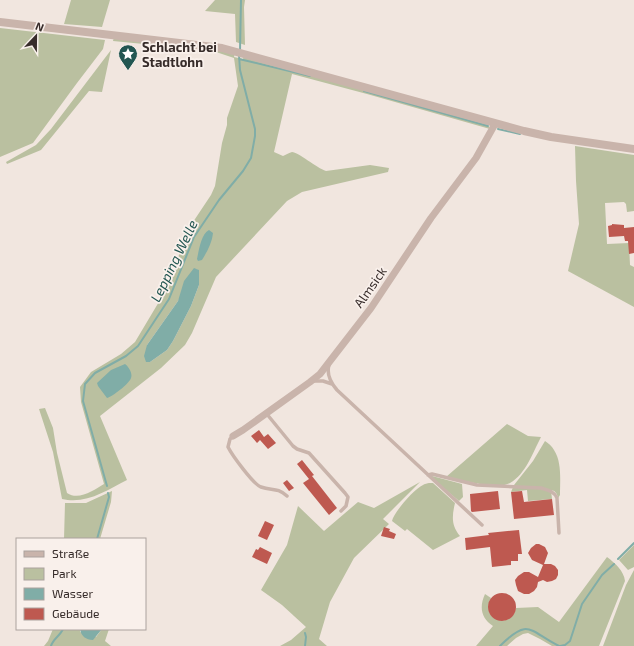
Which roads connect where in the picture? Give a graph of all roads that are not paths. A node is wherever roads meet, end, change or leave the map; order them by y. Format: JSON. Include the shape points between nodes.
{"nodes":[{"id":1,"x":0,"y":22,"type":"edge"},
{"id":2,"x":495,"y":124,"type":"junction"},
{"id":3,"x":634,"y":149,"type":"edge"},
{"id":4,"x":330,"y":362,"type":"junction"},
{"id":5,"x":310,"y":382,"type":"junction"},
{"id":6,"x":332,"y":384,"type":"junction"},
{"id":7,"x":266,"y":413,"type":"junction"},
{"id":8,"x":233,"y":436,"type":"joint"},
{"id":9,"x":428,"y":475,"type":"junction"},
{"id":10,"x":287,"y":496,"type":"dead end"},
{"id":11,"x":341,"y":511,"type":"dead end"},
{"id":12,"x":482,"y":525,"type":"dead end"},
{"id":13,"x":559,"y":533,"type":"dead end"}],
"edges":[{"from":1,"to":2,"type":"street","via":[[233,50]]},
{"from":2,"to":3,"type":"street","via":[[551,137]]},
{"from":2,"to":4,"type":"street","name":"Almsick","via":[[476,158],[442,202],[367,313]]},
{"from":4,"to":5,"type":"street","name":"Almsick"},
{"from":4,"to":6,"type":"lane","via":[[328,376]]},
{"from":5,"to":6,"type":"lane","via":[[316,380]]},
{"from":5,"to":7,"type":"street","name":"Almsick"},
{"from":6,"to":9,"type":"lane"},
{"from":7,"to":8,"type":"street","name":"Almsick"},
{"from":7,"to":11,"type":"lane","via":[[293,446],[309,453],[348,497],[346,506]]},
{"from":8,"to":10,"type":"lane","via":[[228,447],[255,483],[279,490]]},
{"from":9,"to":12,"type":"lane"},
{"from":9,"to":13,"type":"lane","via":[[477,486],[548,490],[557,498]]}]}
